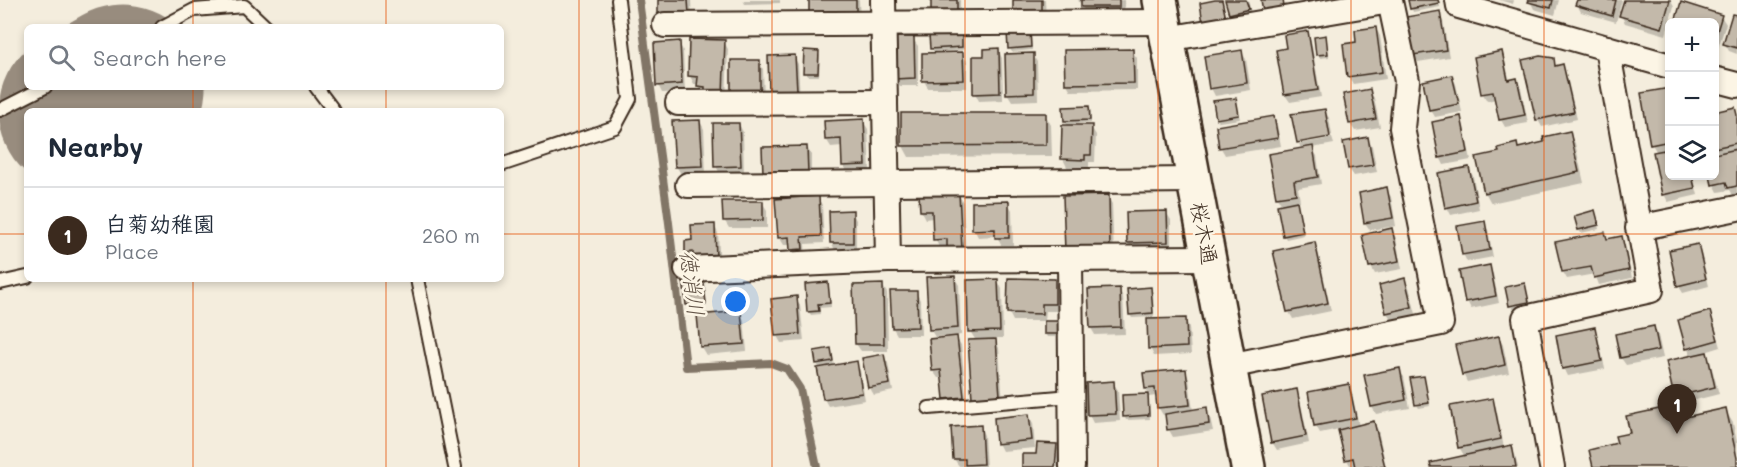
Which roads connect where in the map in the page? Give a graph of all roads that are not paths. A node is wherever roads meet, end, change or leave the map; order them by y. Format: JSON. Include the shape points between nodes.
{"nodes":[{"id":1,"x":618,"y":0,"type":"edge"},
{"id":2,"x":883,"y":0,"type":"edge"},
{"id":3,"x":1458,"y":0,"type":"edge"},
{"id":4,"x":1164,"y":20,"type":"edge"},
{"id":5,"x":168,"y":24,"type":"edge"},
{"id":6,"x":263,"y":24,"type":"edge"},
{"id":7,"x":884,"y":24,"type":"junction"},
{"id":8,"x":665,"y":25,"type":"dead end"},
{"id":9,"x":1607,"y":48,"type":"junction"},
{"id":10,"x":1665,"y":65,"type":"edge"},
{"id":11,"x":1719,"y":80,"type":"edge"},
{"id":12,"x":1737,"y":85,"type":"edge"},
{"id":13,"x":39,"y":90,"type":"edge"},
{"id":14,"x":318,"y":90,"type":"edge"},
{"id":15,"x":885,"y":102,"type":"junction"},
{"id":16,"x":678,"y":104,"type":"dead end"},
{"id":17,"x":332,"y":108,"type":"edge"},
{"id":18,"x":0,"y":110,"type":"edge"},
{"id":19,"x":504,"y":164,"type":"edge"},
{"id":20,"x":1194,"y":180,"type":"junction"},
{"id":21,"x":887,"y":184,"type":"junction"},
{"id":22,"x":688,"y":185,"type":"dead end"},
{"id":23,"x":1737,"y":208,"type":"edge"},
{"id":24,"x":1638,"y":228,"type":"junction"},
{"id":25,"x":1210,"y":258,"type":"junction"},
{"id":26,"x":888,"y":260,"type":"junction"},
{"id":27,"x":1070,"y":260,"type":"junction"},
{"id":28,"x":687,"y":269,"type":"dead end"},
{"id":29,"x":24,"y":278,"type":"edge"},
{"id":30,"x":0,"y":282,"type":"edge"},
{"id":31,"x":418,"y":282,"type":"edge"},
{"id":32,"x":1229,"y":366,"type":"junction"},
{"id":33,"x":1071,"y":396,"type":"junction"},
{"id":34,"x":929,"y":408,"type":"dead end"},
{"id":35,"x":455,"y":467,"type":"edge"},
{"id":36,"x":1072,"y":467,"type":"edge"},
{"id":37,"x":1248,"y":467,"type":"edge"},
{"id":38,"x":1552,"y":467,"type":"edge"}],
"edges":[{"from":1,"to":19,"type":"lane","via":[[630,99],[615,127]]},
{"from":2,"to":7,"type":"street"},
{"from":3,"to":9,"type":"street","via":[[1459,6]]},
{"from":4,"to":7,"type":"street"},
{"from":4,"to":20,"type":"street","name":"桜木通"},
{"from":4,"to":32,"type":"street","via":[[1390,1],[1407,81],[1401,128],[1442,323]]},
{"from":5,"to":6,"type":"lane","via":[[194,10],[244,6]]},
{"from":7,"to":8,"type":"street"},
{"from":7,"to":15,"type":"street"},
{"from":9,"to":10,"type":"street"},
{"from":9,"to":24,"type":"street"},
{"from":11,"to":12,"type":"street"},
{"from":13,"to":18,"type":"lane"},
{"from":14,"to":17,"type":"lane"},
{"from":15,"to":16,"type":"street"},
{"from":15,"to":21,"type":"street"},
{"from":20,"to":21,"type":"street"},
{"from":20,"to":25,"type":"street","name":"桜木通"},
{"from":21,"to":22,"type":"street"},
{"from":21,"to":26,"type":"street"},
{"from":23,"to":24,"type":"street"},
{"from":24,"to":38,"type":"street","via":[[1651,290],[1525,318]]},
{"from":25,"to":27,"type":"street"},
{"from":25,"to":32,"type":"street","name":"桜木通"},
{"from":26,"to":27,"type":"street"},
{"from":26,"to":28,"type":"street"},
{"from":27,"to":33,"type":"street"},
{"from":29,"to":30,"type":"lane"},
{"from":31,"to":35,"type":"lane"},
{"from":32,"to":37,"type":"street","name":"桜木通"},
{"from":33,"to":34,"type":"lane"},
{"from":33,"to":36,"type":"street"}]}
